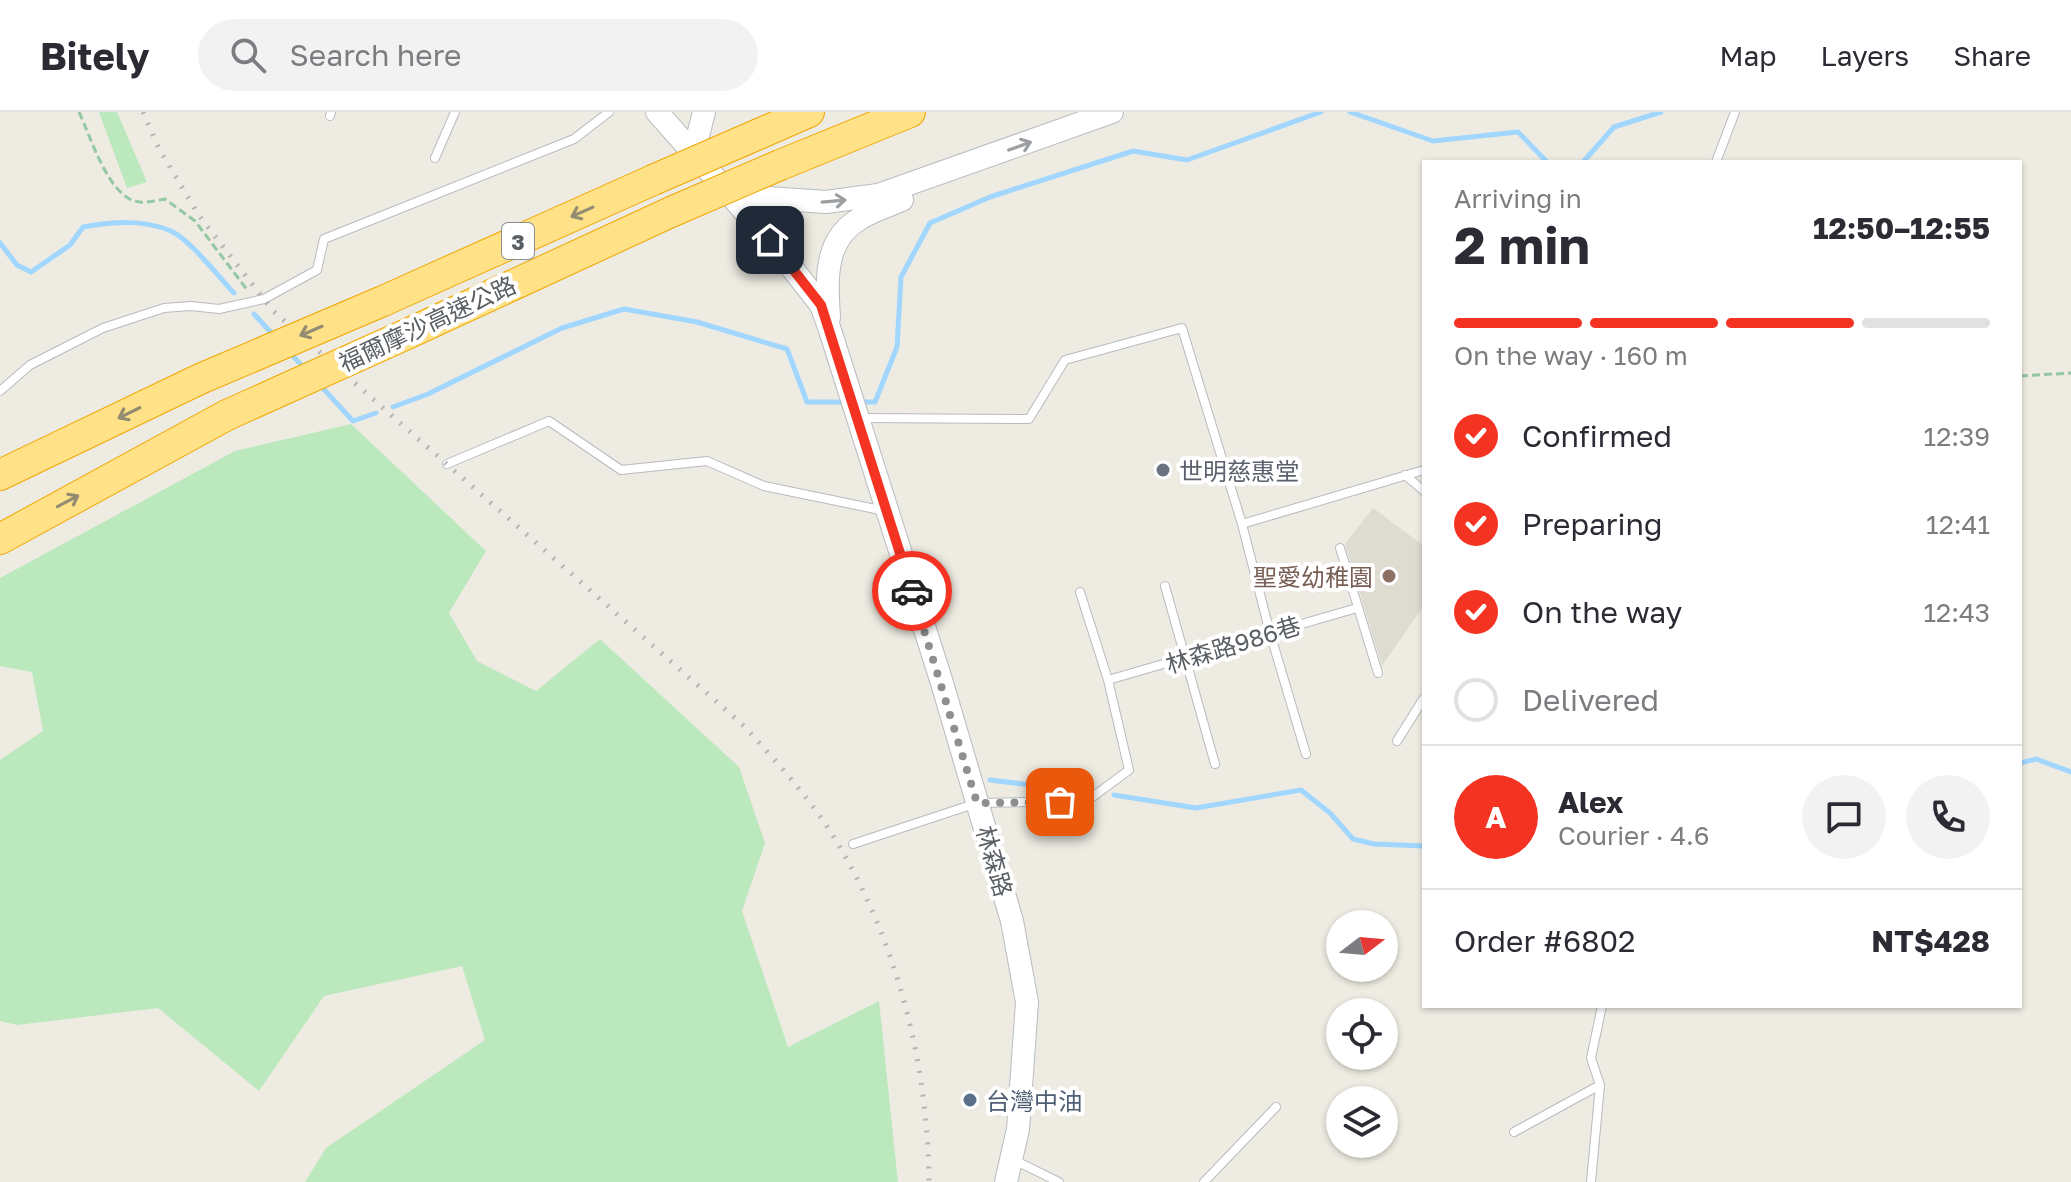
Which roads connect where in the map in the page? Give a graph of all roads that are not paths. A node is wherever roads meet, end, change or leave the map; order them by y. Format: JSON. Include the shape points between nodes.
{"nodes":[{"id":1,"x":455,"y":112,"type":"edge"},
{"id":2,"x":609,"y":112,"type":"edge"},
{"id":3,"x":657,"y":112,"type":"edge"},
{"id":4,"x":704,"y":112,"type":"edge"},
{"id":5,"x":809,"y":112,"type":"edge"},
{"id":6,"x":1112,"y":112,"type":"edge"},
{"id":7,"x":1735,"y":112,"type":"edge"},
{"id":8,"x":905,"y":115,"type":"edge"},
{"id":9,"x":693,"y":155,"type":"junction"},
{"id":10,"x":435,"y":158,"type":"dead end"},
{"id":11,"x":1717,"y":160,"type":"edge"},
{"id":12,"x":947,"y":173,"type":"junction"},
{"id":13,"x":728,"y":195,"type":"junction"},
{"id":14,"x":829,"y":327,"type":"junction"},
{"id":15,"x":0,"y":391,"type":"edge"},
{"id":16,"x":853,"y":408,"type":"junction"},
{"id":17,"x":447,"y":464,"type":"dead end"},
{"id":18,"x":1422,"y":471,"type":"edge"},
{"id":19,"x":0,"y":475,"type":"edge"},
{"id":20,"x":1405,"y":475,"type":"junction"},
{"id":21,"x":1422,"y":489,"type":"edge"},
{"id":22,"x":886,"y":511,"type":"junction"},
{"id":23,"x":1242,"y":524,"type":"junction"},
{"id":24,"x":0,"y":539,"type":"edge"},
{"id":25,"x":1340,"y":548,"type":"dead end"},
{"id":26,"x":1165,"y":586,"type":"dead end"},
{"id":27,"x":1080,"y":592,"type":"dead end"},
{"id":28,"x":1357,"y":608,"type":"junction"},
{"id":29,"x":1270,"y":633,"type":"junction"},
{"id":30,"x":1185,"y":659,"type":"junction"},
{"id":31,"x":1378,"y":673,"type":"dead end"},
{"id":32,"x":1108,"y":680,"type":"junction"},
{"id":33,"x":1422,"y":701,"type":"edge"},
{"id":34,"x":1397,"y":741,"type":"dead end"},
{"id":35,"x":1306,"y":754,"type":"dead end"},
{"id":36,"x":1215,"y":764,"type":"dead end"},
{"id":37,"x":977,"y":803,"type":"junction"},
{"id":38,"x":853,"y":844,"type":"dead end"},
{"id":39,"x":1602,"y":1008,"type":"edge"},
{"id":40,"x":1600,"y":1085,"type":"junction"},
{"id":41,"x":1276,"y":1107,"type":"dead end"},
{"id":42,"x":1514,"y":1132,"type":"dead end"},
{"id":43,"x":1011,"y":1159,"type":"junction"},
{"id":44,"x":1006,"y":1182,"type":"edge"},
{"id":45,"x":1059,"y":1182,"type":"edge"},
{"id":46,"x":1204,"y":1182,"type":"edge"},
{"id":47,"x":1591,"y":1182,"type":"edge"}],
"edges":[{"from":1,"to":10,"type":"lane"},
{"from":2,"to":15,"type":"lane","via":[[574,139],[324,239],[317,270],[264,299],[219,309],[164,308],[103,328],[30,365]]},
{"from":3,"to":9,"type":"main road","name":"林森路"},
{"from":4,"to":9,"type":"main road"},
{"from":5,"to":19,"type":"highway","name":"福爾摩沙高速公路","number":"3","one_way":true,"bridge":true,"via":[[200,379]]},
{"from":12,"to":6,"type":"main road","one_way":true},
{"from":7,"to":11,"type":"lane"},
{"from":24,"to":8,"type":"highway","name":"福爾摩沙高速公路","number":"3","one_way":true,"bridge":true,"via":[[227,415],[671,212]]},
{"from":9,"to":13,"type":"main road","name":"林森路"},
{"from":13,"to":12,"type":"main road","one_way":true,"via":[[826,202],[878,195]]},
{"from":12,"to":14,"type":"main road","via":[[927,188],[859,219],[834,244],[827,282]]},
{"from":13,"to":14,"type":"main road","name":"林森路","via":[[821,305]]},
{"from":14,"to":16,"type":"main road","name":"林森路"},
{"from":16,"to":22,"type":"main road","name":"林森路"},
{"from":16,"to":23,"type":"lane","via":[[1029,419],[1065,360],[1182,328]]},
{"from":17,"to":22,"type":"lane","via":[[549,421],[621,470],[707,461],[764,486]]},
{"from":18,"to":20,"type":"lane"},
{"from":20,"to":21,"type":"lane"},
{"from":20,"to":23,"type":"lane"},
{"from":22,"to":37,"type":"main road","name":"林森路"},
{"from":23,"to":29,"type":"lane"},
{"from":25,"to":28,"type":"lane"},
{"from":26,"to":30,"type":"lane"},
{"from":27,"to":32,"type":"lane"},
{"from":28,"to":29,"type":"lane","name":"林森路986巷"},
{"from":28,"to":31,"type":"lane"},
{"from":29,"to":30,"type":"lane","name":"林森路986巷"},
{"from":29,"to":35,"type":"lane"},
{"from":30,"to":32,"type":"lane","name":"林森路986巷"},
{"from":30,"to":36,"type":"lane"},
{"from":32,"to":37,"type":"lane","via":[[1129,770],[1087,801]]},
{"from":33,"to":34,"type":"lane"},
{"from":37,"to":38,"type":"lane"},
{"from":37,"to":43,"type":"main road","name":"林森路","via":[[1012,921],[1027,1002]]},
{"from":39,"to":40,"type":"lane","via":[[1591,1058]]},
{"from":40,"to":42,"type":"lane"},
{"from":40,"to":47,"type":"lane"},
{"from":41,"to":46,"type":"lane"},
{"from":43,"to":44,"type":"main road","name":"林森路"},
{"from":43,"to":45,"type":"lane"}]}
